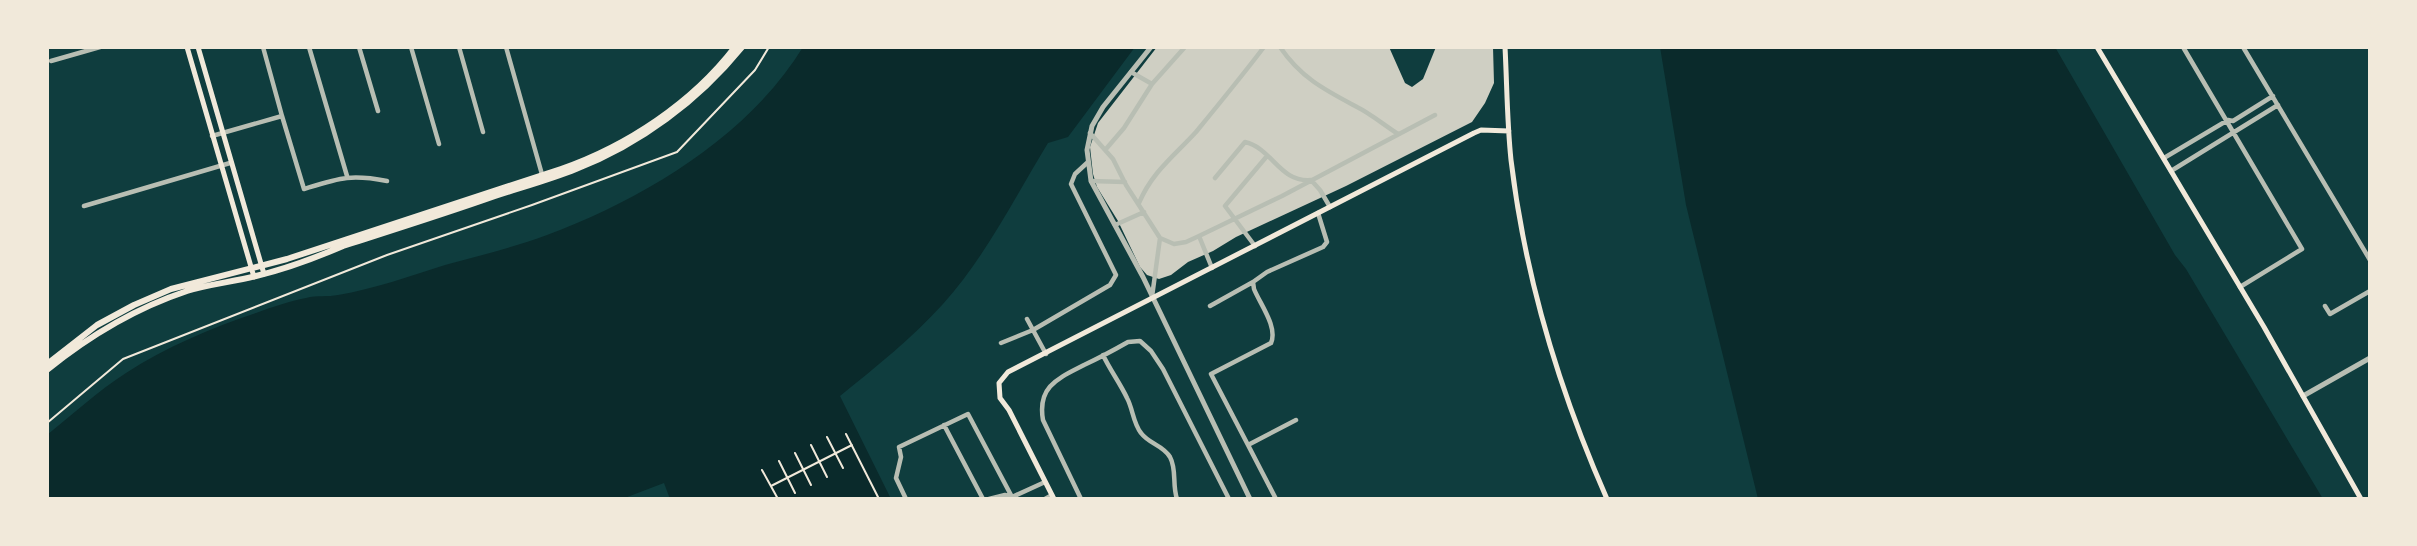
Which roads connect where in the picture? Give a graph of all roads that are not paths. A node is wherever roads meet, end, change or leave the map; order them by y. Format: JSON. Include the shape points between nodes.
{"nodes":[{"id":1,"x":100,"y":47,"type":"edge"},
{"id":2,"x":187,"y":47,"type":"edge"},
{"id":3,"x":198,"y":47,"type":"edge"},
{"id":4,"x":262,"y":47,"type":"edge"},
{"id":5,"x":309,"y":47,"type":"edge"},
{"id":6,"x":359,"y":47,"type":"edge"},
{"id":7,"x":411,"y":47,"type":"edge"},
{"id":8,"x":459,"y":47,"type":"edge"},
{"id":9,"x":506,"y":47,"type":"edge"},
{"id":10,"x":735,"y":47,"type":"edge"},
{"id":11,"x":742,"y":47,"type":"edge"},
{"id":12,"x":1151,"y":47,"type":"edge"},
{"id":13,"x":1185,"y":47,"type":"edge"},
{"id":14,"x":1264,"y":47,"type":"edge"},
{"id":15,"x":1280,"y":47,"type":"edge"},
{"id":16,"x":1505,"y":47,"type":"edge"},
{"id":17,"x":2097,"y":47,"type":"edge"},
{"id":18,"x":2183,"y":47,"type":"edge"},
{"id":19,"x":2244,"y":47,"type":"edge"},
{"id":20,"x":51,"y":61,"type":"dead end"},
{"id":21,"x":1131,"y":72,"type":"junction"},
{"id":22,"x":1152,"y":84,"type":"junction"},
{"id":23,"x":2273,"y":96,"type":"junction"},
{"id":24,"x":2277,"y":105,"type":"junction"},
{"id":25,"x":378,"y":111,"type":"dead end"},
{"id":26,"x":1435,"y":115,"type":"dead end"},
{"id":27,"x":282,"y":116,"type":"junction"},
{"id":28,"x":2228,"y":120,"type":"junction"},
{"id":29,"x":1509,"y":131,"type":"junction"},
{"id":30,"x":484,"y":132,"type":"dead end"},
{"id":31,"x":2234,"y":132,"type":"junction"},
{"id":32,"x":222,"y":133,"type":"junction"},
{"id":33,"x":1090,"y":133,"type":"junction"},
{"id":34,"x":1398,"y":134,"type":"junction"},
{"id":35,"x":212,"y":136,"type":"junction"},
{"id":36,"x":439,"y":144,"type":"dead end"},
{"id":37,"x":1106,"y":149,"type":"junction"},
{"id":38,"x":1267,"y":156,"type":"junction"},
{"id":39,"x":2164,"y":158,"type":"junction"},
{"id":40,"x":1088,"y":162,"type":"junction"},
{"id":41,"x":230,"y":163,"type":"junction"},
{"id":42,"x":221,"y":166,"type":"junction"},
{"id":43,"x":2171,"y":171,"type":"junction"},
{"id":44,"x":347,"y":176,"type":"junction"},
{"id":45,"x":543,"y":178,"type":"junction"},
{"id":46,"x":1215,"y":178,"type":"dead end"},
{"id":47,"x":387,"y":180,"type":"dead end"},
{"id":48,"x":1311,"y":180,"type":"junction"},
{"id":49,"x":1091,"y":181,"type":"junction"},
{"id":50,"x":1125,"y":182,"type":"junction"},
{"id":51,"x":1139,"y":203,"type":"junction"},
{"id":52,"x":84,"y":206,"type":"dead end"},
{"id":53,"x":1330,"y":207,"type":"junction"},
{"id":54,"x":1144,"y":212,"type":"junction"},
{"id":55,"x":1318,"y":213,"type":"junction"},
{"id":56,"x":1233,"y":219,"type":"junction"},
{"id":57,"x":1115,"y":225,"type":"junction"},
{"id":58,"x":1199,"y":236,"type":"junction"},
{"id":59,"x":1160,"y":238,"type":"junction"},
{"id":60,"x":1255,"y":246,"type":"junction"},
{"id":61,"x":2370,"y":260,"type":"edge"},
{"id":62,"x":1212,"y":268,"type":"junction"},
{"id":63,"x":262,"y":270,"type":"junction"},
{"id":64,"x":253,"y":273,"type":"junction"},
{"id":65,"x":1253,"y":282,"type":"junction"},
{"id":66,"x":2240,"y":287,"type":"junction"},
{"id":67,"x":2370,"y":291,"type":"edge"},
{"id":68,"x":1152,"y":298,"type":"junction"},
{"id":69,"x":1210,"y":306,"type":"dead end"},
{"id":70,"x":2325,"y":306,"type":"dead end"},
{"id":71,"x":1027,"y":319,"type":"dead end"},
{"id":72,"x":1033,"y":330,"type":"junction"},
{"id":73,"x":1001,"y":344,"type":"dead end"},
{"id":74,"x":1045,"y":354,"type":"junction"},
{"id":75,"x":1103,"y":355,"type":"junction"},
{"id":76,"x":2370,"y":358,"type":"edge"},
{"id":77,"x":47,"y":364,"type":"edge"},
{"id":78,"x":47,"y":370,"type":"edge"},
{"id":79,"x":2303,"y":396,"type":"junction"},
{"id":80,"x":1296,"y":420,"type":"dead end"},
{"id":81,"x":944,"y":425,"type":"junction"},
{"id":82,"x":1248,"y":445,"type":"junction"},
{"id":83,"x":1045,"y":482,"type":"junction"},
{"id":84,"x":1053,"y":497,"type":"edge"},
{"id":85,"x":1013,"y":498,"type":"edge"},
{"id":86,"x":906,"y":499,"type":"edge"},
{"id":87,"x":983,"y":499,"type":"edge"},
{"id":88,"x":989,"y":499,"type":"edge"},
{"id":89,"x":1045,"y":499,"type":"edge"},
{"id":90,"x":1081,"y":499,"type":"edge"},
{"id":91,"x":1177,"y":499,"type":"edge"},
{"id":92,"x":1229,"y":499,"type":"edge"},
{"id":93,"x":1250,"y":499,"type":"edge"},
{"id":94,"x":1276,"y":499,"type":"edge"},
{"id":95,"x":1607,"y":499,"type":"edge"},
{"id":96,"x":2361,"y":499,"type":"edge"}],
"edges":[{"from":1,"to":20,"type":"street"},
{"from":2,"to":35,"type":"main road"},
{"from":3,"to":32,"type":"main road"},
{"from":4,"to":27,"type":"street"},
{"from":5,"to":44,"type":"street"},
{"from":6,"to":25,"type":"street"},
{"from":7,"to":36,"type":"street"},
{"from":8,"to":30,"type":"street"},
{"from":9,"to":45,"type":"street"},
{"from":10,"to":45,"type":"main road","via":[[686,98],[640,131]]},
{"from":11,"to":45,"type":"main road","via":[[704,88],[650,130],[607,156]]},
{"from":12,"to":21,"type":"street"},
{"from":13,"to":22,"type":"street"},
{"from":14,"to":51,"type":"street","via":[[1178,152],[1157,170]]},
{"from":15,"to":34,"type":"street","via":[[1301,74]]},
{"from":16,"to":29,"type":"main road"},
{"from":17,"to":39,"type":"main road"},
{"from":18,"to":28,"type":"street"},
{"from":19,"to":23,"type":"street"},
{"from":21,"to":22,"type":"street"},
{"from":21,"to":33,"type":"street","via":[[1103,107]]},
{"from":22,"to":37,"type":"street"},
{"from":23,"to":24,"type":"street"},
{"from":23,"to":28,"type":"street"},
{"from":24,"to":31,"type":"street"},
{"from":24,"to":61,"type":"street"},
{"from":26,"to":34,"type":"street"},
{"from":27,"to":32,"type":"street"},
{"from":27,"to":44,"type":"street","via":[[304,189]]},
{"from":28,"to":31,"type":"street"},
{"from":28,"to":39,"type":"street"},
{"from":29,"to":53,"type":"main road","via":[[1481,130]]},
{"from":29,"to":95,"type":"main road","via":[[1534,296],[1565,395]]},
{"from":31,"to":43,"type":"street"},
{"from":31,"to":66,"type":"street","via":[[2302,249]]},
{"from":32,"to":35,"type":"street"},
{"from":32,"to":41,"type":"main road"},
{"from":33,"to":37,"type":"street"},
{"from":33,"to":40,"type":"street"},
{"from":34,"to":48,"type":"street"},
{"from":35,"to":42,"type":"main road"},
{"from":37,"to":50,"type":"street"},
{"from":38,"to":46,"type":"street","via":[[1245,142]]},
{"from":38,"to":48,"type":"street","via":[[1294,179]]},
{"from":38,"to":56,"type":"street","via":[[1225,206]]},
{"from":39,"to":43,"type":"main road"},
{"from":40,"to":49,"type":"street"},
{"from":40,"to":72,"type":"street","via":[[1071,184],[1115,275],[1110,285]]},
{"from":41,"to":42,"type":"street"},
{"from":41,"to":63,"type":"main road"},
{"from":42,"to":52,"type":"street"},
{"from":42,"to":64,"type":"main road"},
{"from":43,"to":66,"type":"main road"},
{"from":44,"to":47,"type":"street"},
{"from":45,"to":63,"type":"main road"},
{"from":48,"to":53,"type":"street"},
{"from":48,"to":56,"type":"street"},
{"from":49,"to":50,"type":"street"},
{"from":49,"to":57,"type":"street"},
{"from":50,"to":51,"type":"street"},
{"from":51,"to":54,"type":"street"},
{"from":53,"to":55,"type":"main road"},
{"from":54,"to":57,"type":"street"},
{"from":54,"to":59,"type":"street"},
{"from":55,"to":60,"type":"main road"},
{"from":55,"to":65,"type":"street","via":[[1327,242],[1323,247]]},
{"from":56,"to":58,"type":"street"},
{"from":56,"to":60,"type":"street"},
{"from":57,"to":68,"type":"street"},
{"from":58,"to":59,"type":"street","via":[[1174,244]]},
{"from":58,"to":62,"type":"street"},
{"from":59,"to":68,"type":"street"},
{"from":60,"to":62,"type":"main road"},
{"from":62,"to":68,"type":"main road"},
{"from":63,"to":64,"type":"main road"},
{"from":64,"to":77,"type":"main road","via":[[190,283],[145,300],[97,325]]},
{"from":64,"to":78,"type":"main road","via":[[136,311]]},
{"from":65,"to":69,"type":"street"},
{"from":65,"to":82,"type":"street","via":[[1274,337],[1271,343],[1211,374]]},
{"from":66,"to":79,"type":"main road"},
{"from":67,"to":70,"type":"street","via":[[2330,314]]},
{"from":68,"to":74,"type":"main road"},
{"from":68,"to":93,"type":"street"},
{"from":71,"to":72,"type":"street"},
{"from":72,"to":73,"type":"street"},
{"from":72,"to":74,"type":"street"},
{"from":74,"to":83,"type":"main road","via":[[1008,372],[998,390]]},
{"from":75,"to":90,"type":"street","via":[[1056,379],[1041,410],[1046,430]]},
{"from":75,"to":91,"type":"street","via":[[1141,434],[1165,449],[1170,458]]},
{"from":75,"to":92,"type":"street","via":[[1128,342],[1140,341],[1151,351]]},
{"from":76,"to":79,"type":"street"},
{"from":79,"to":96,"type":"main road"},
{"from":80,"to":82,"type":"street"},
{"from":81,"to":85,"type":"street","via":[[968,414]]},
{"from":81,"to":86,"type":"street","via":[[899,447],[896,478]]},
{"from":81,"to":87,"type":"street"},
{"from":82,"to":94,"type":"street"},
{"from":83,"to":84,"type":"main road"},
{"from":83,"to":85,"type":"street"},
{"from":84,"to":89,"type":"street"},
{"from":85,"to":88,"type":"street"}]}
